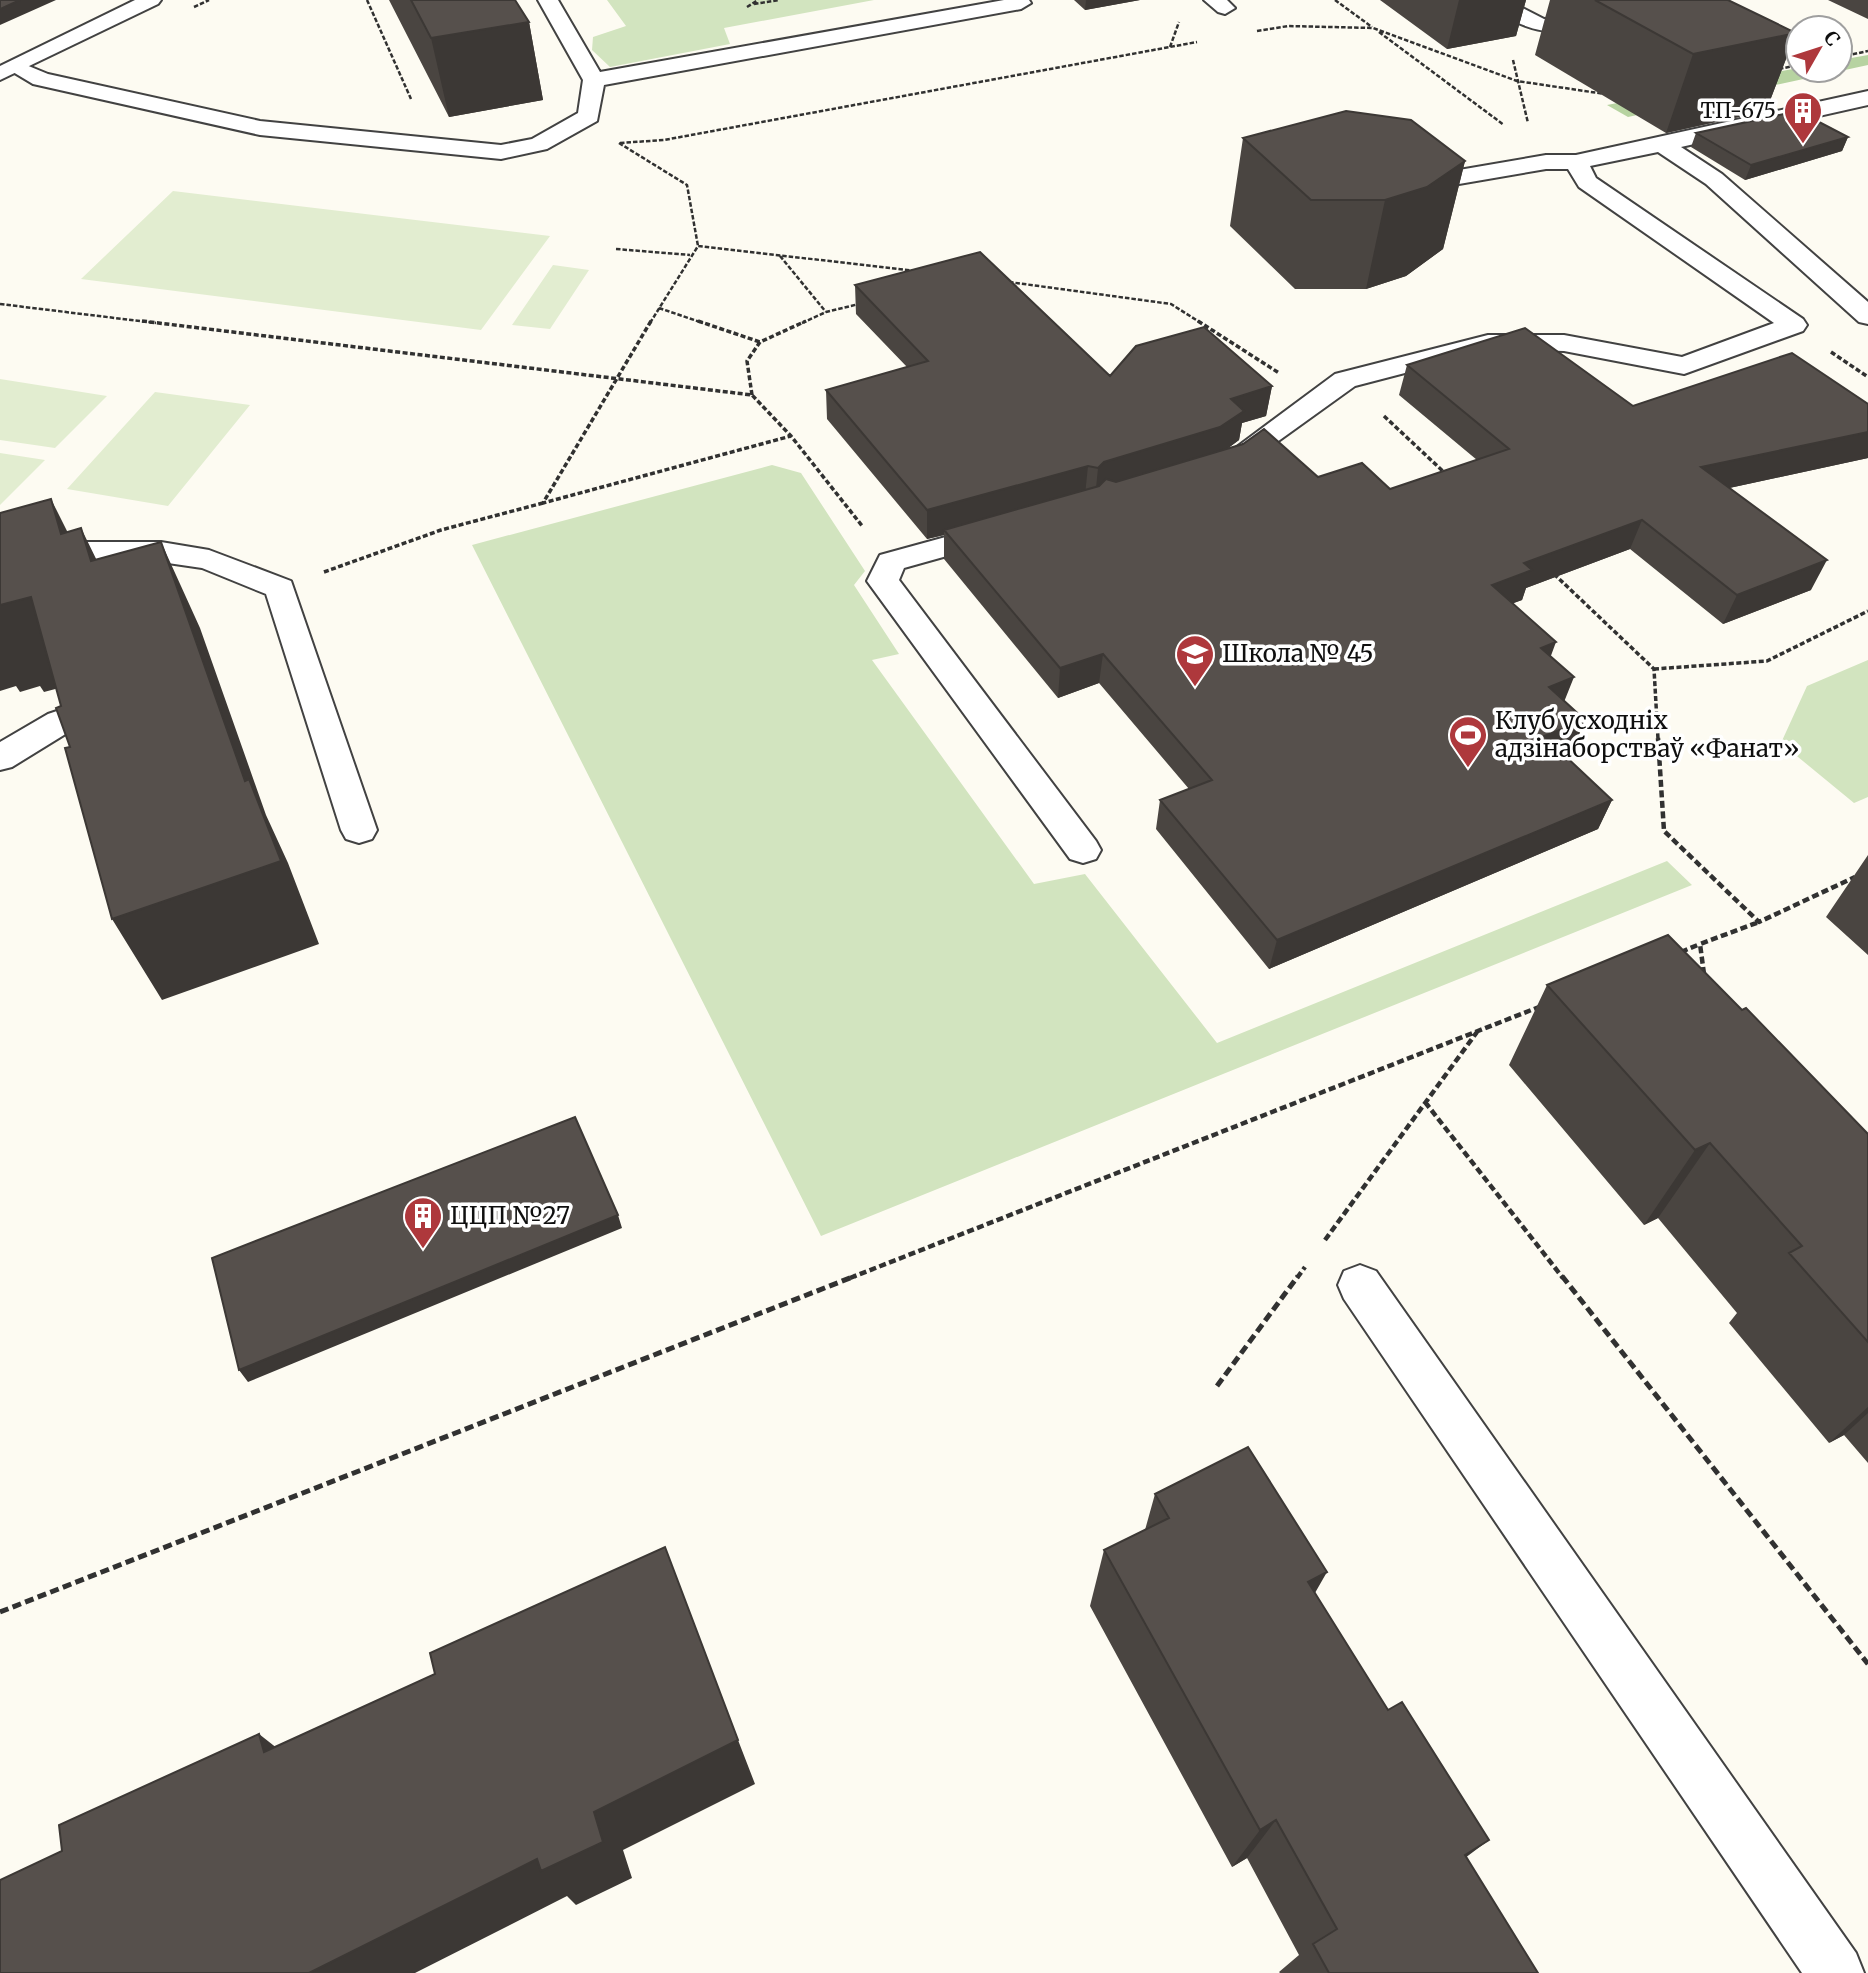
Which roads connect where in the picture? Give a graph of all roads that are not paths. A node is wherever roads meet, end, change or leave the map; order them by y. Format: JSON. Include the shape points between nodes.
{"nodes":[{"id":1,"x":151,"y":0,"type":"edge"},
{"id":2,"x":548,"y":0,"type":"edge"},
{"id":3,"x":1493,"y":0,"type":"edge"},
{"id":4,"x":1021,"y":3,"type":"dead end"},
{"id":5,"x":1610,"y":19,"type":"dead end"},
{"id":6,"x":7,"y":70,"type":"edge"},
{"id":7,"x":594,"y":80,"type":"junction"},
{"id":8,"x":1868,"y":99,"type":"edge"},
{"id":9,"x":1662,"y":144,"type":"junction"},
{"id":10,"x":1576,"y":162,"type":"junction"},
{"id":11,"x":1424,"y":183,"type":"edge"},
{"id":12,"x":1868,"y":316,"type":"edge"},
{"id":13,"x":1202,"y":472,"type":"edge"},
{"id":14,"x":1021,"y":525,"type":"edge"},
{"id":15,"x":0,"y":572,"type":"edge"},
{"id":16,"x":60,"y":722,"type":"edge"},
{"id":17,"x":0,"y":758,"type":"edge"},
{"id":18,"x":359,"y":830,"type":"dead end"},
{"id":19,"x":1083,"y":850,"type":"dead end"},
{"id":20,"x":1360,"y":1285,"type":"dead end"},
{"id":21,"x":1836,"y":1973,"type":"edge"}],
"edges":[{"from":1,"to":6,"type":"street"},
{"from":2,"to":7,"type":"street"},
{"from":3,"to":5,"type":"street","via":[[1535,26],[1559,29]]},
{"from":4,"to":7,"type":"street"},
{"from":6,"to":7,"type":"street","via":[[260,128],[501,152],[539,144],[589,116]]},
{"from":8,"to":9,"type":"street"},
{"from":9,"to":10,"type":"street"},
{"from":9,"to":12,"type":"street","via":[[1714,179]]},
{"from":10,"to":11,"type":"street","via":[[1540,155]]},
{"from":10,"to":13,"type":"street","via":[[1587,182],[1794,325],[1684,366],[1564,343],[1497,341],[1345,380],[1227,465]]},
{"from":14,"to":19,"type":"street","via":[[891,562],[883,581]]},
{"from":15,"to":18,"type":"street","via":[[84,551],[161,552],[209,560],[280,588]]},
{"from":16,"to":17,"type":"street"},
{"from":20,"to":21,"type":"street"}]}
